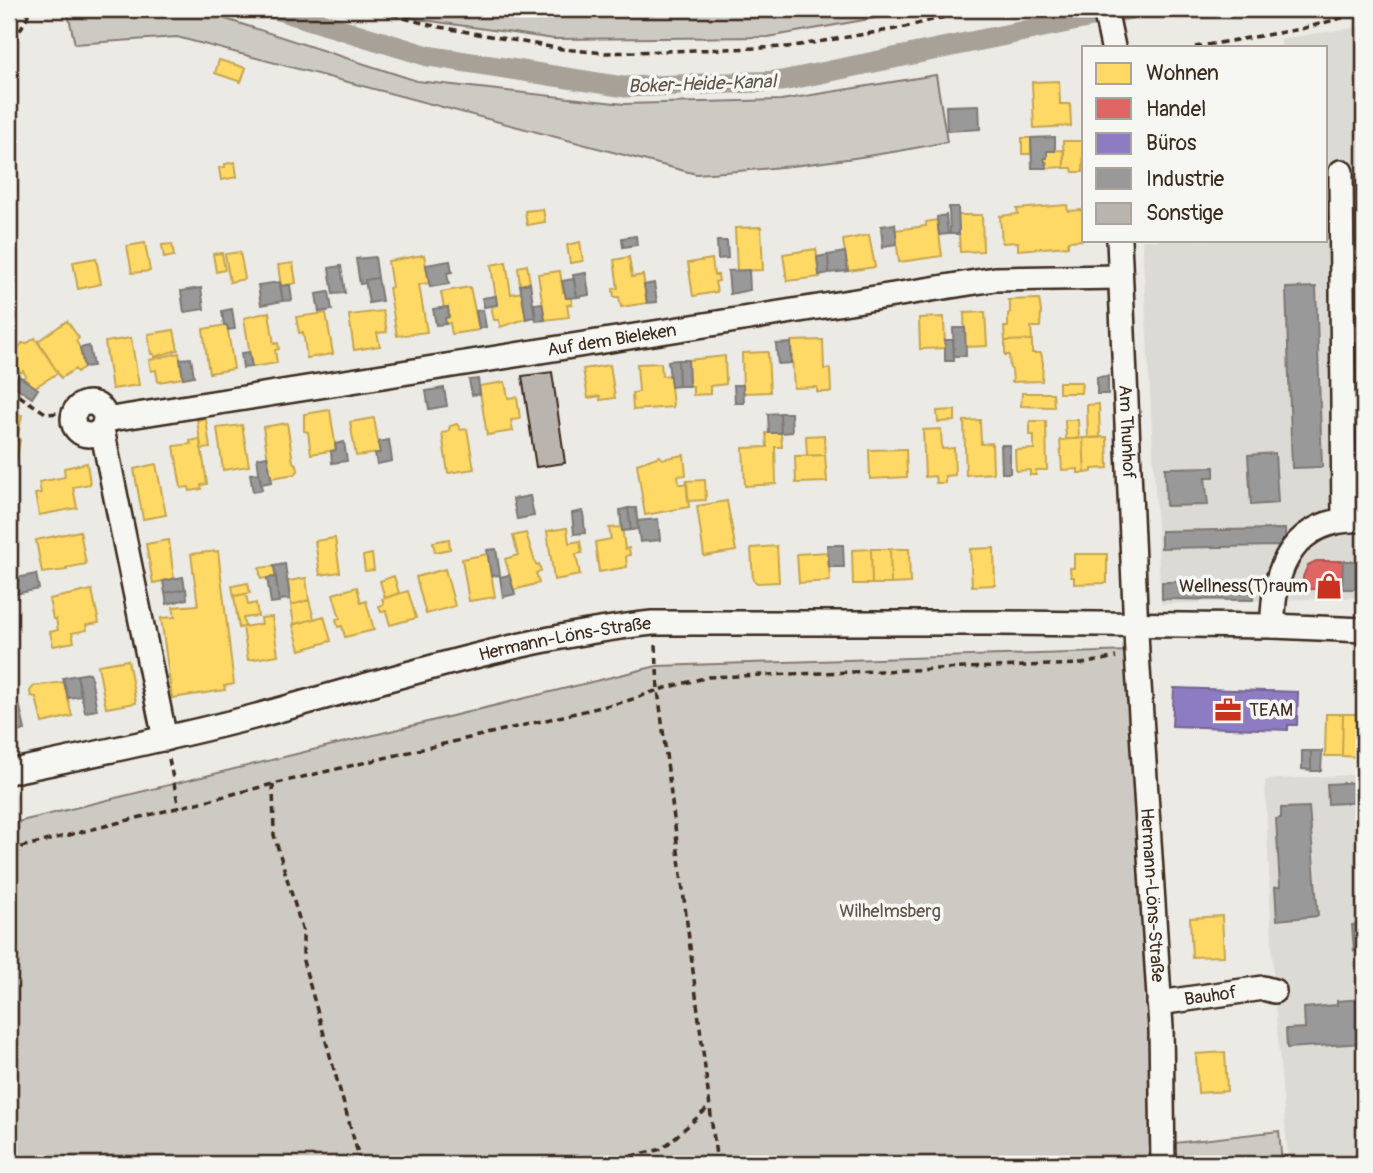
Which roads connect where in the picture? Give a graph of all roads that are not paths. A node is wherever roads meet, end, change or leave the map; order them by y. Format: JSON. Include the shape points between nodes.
{"nodes":[{"id":1,"x":1105,"y":9,"type":"edge"},
{"id":2,"x":1113,"y":46,"type":"edge"},
{"id":3,"x":1341,"y":172,"type":"dead end"},
{"id":4,"x":1119,"y":242,"type":"edge"},
{"id":5,"x":1120,"y":277,"type":"junction"},
{"id":6,"x":74,"y":412,"type":"road end"},
{"id":7,"x":103,"y":424,"type":"junction"},
{"id":8,"x":1354,"y":520,"type":"edge"},
{"id":9,"x":1136,"y":626,"type":"junction"},
{"id":10,"x":1273,"y":626,"type":"junction"},
{"id":11,"x":1364,"y":630,"type":"edge"},
{"id":12,"x":165,"y":738,"type":"junction"},
{"id":13,"x":9,"y":772,"type":"edge"},
{"id":14,"x":1270,"y":985,"type":"dead end"},
{"id":15,"x":1159,"y":1003,"type":"junction"},
{"id":16,"x":1163,"y":1164,"type":"edge"}],
"edges":[{"from":1,"to":2,"type":"street"},
{"from":3,"to":8,"type":"street"},
{"from":4,"to":5,"type":"street","name":"Am Thunhof"},
{"from":5,"to":7,"type":"street","name":"Auf dem Bieleken","via":[[995,279]]},
{"from":5,"to":9,"type":"street","name":"Am Thunhof"},
{"from":6,"to":7,"type":"street","name":"Auf dem Bieleken","via":[[73,424],[83,436],[97,433]]},
{"from":7,"to":12,"type":"street"},
{"from":8,"to":10,"type":"street","via":[[1327,523],[1293,547],[1279,569]]},
{"from":9,"to":10,"type":"street","name":"Hermann-Löns-Straße"},
{"from":9,"to":12,"type":"street","name":"Hermann-Löns-Straße","via":[[652,622],[504,648]]},
{"from":9,"to":15,"type":"street","name":"Hermann-Löns-Straße"},
{"from":10,"to":11,"type":"street","name":"Hermann-Löns-Straße"},
{"from":12,"to":13,"type":"street","name":"Hermann-Löns-Straße"},
{"from":14,"to":15,"type":"street","name":"Bauhof"},
{"from":15,"to":16,"type":"street","name":"Hermann-Löns-Straße"}]}
